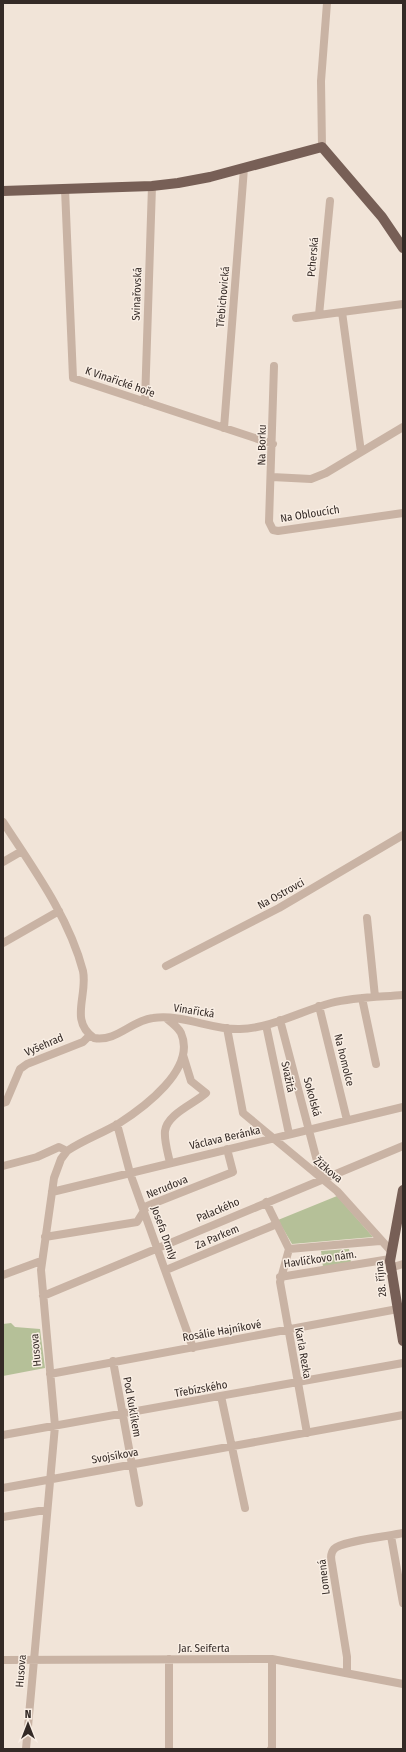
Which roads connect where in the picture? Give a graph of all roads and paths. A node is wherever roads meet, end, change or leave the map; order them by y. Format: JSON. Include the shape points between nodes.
{"nodes":[{"id":1,"x":327,"y":3,"type":"edge"},
{"id":2,"x":322,"y":147,"type":"junction"},
{"id":3,"x":244,"y":168,"type":"junction"},
{"id":4,"x":152,"y":186,"type":"junction"},
{"id":5,"x":65,"y":189,"type":"junction"},
{"id":6,"x":3,"y":191,"type":"edge"},
{"id":7,"x":330,"y":201,"type":"dead end"},
{"id":8,"x":403,"y":248,"type":"edge"},
{"id":9,"x":403,"y":304,"type":"edge"},
{"id":10,"x":342,"y":312,"type":"junction"},
{"id":11,"x":319,"y":315,"type":"junction"},
{"id":12,"x":296,"y":318,"type":"dead end"},
{"id":13,"x":274,"y":366,"type":"dead end"},
{"id":14,"x":145,"y":402,"type":"junction"},
{"id":15,"x":403,"y":427,"type":"edge"},
{"id":16,"x":224,"y":428,"type":"junction"},
{"id":17,"x":273,"y":444,"type":"junction"},
{"id":18,"x":361,"y":452,"type":"junction"},
{"id":19,"x":272,"y":477,"type":"junction"},
{"id":20,"x":403,"y":513,"type":"edge"},
{"id":21,"x":3,"y":822,"type":"edge"},
{"id":22,"x":403,"y":835,"type":"edge"},
{"id":23,"x":22,"y":851,"type":"junction"},
{"id":24,"x":3,"y":862,"type":"edge"},
{"id":25,"x":59,"y":911,"type":"junction"},
{"id":26,"x":366,"y":918,"type":"dead end"},
{"id":27,"x":3,"y":943,"type":"edge"},
{"id":28,"x":166,"y":966,"type":"dead end"},
{"id":29,"x":403,"y":995,"type":"edge"},
{"id":30,"x":375,"y":997,"type":"junction"},
{"id":31,"x":362,"y":998,"type":"junction"},
{"id":32,"x":319,"y":1006,"type":"junction"},
{"id":33,"x":166,"y":1018,"type":"junction"},
{"id":34,"x":280,"y":1020,"type":"junction"},
{"id":35,"x":266,"y":1025,"type":"junction"},
{"id":36,"x":227,"y":1028,"type":"junction"},
{"id":37,"x":90,"y":1035,"type":"junction"},
{"id":38,"x":183,"y":1055,"type":"junction"},
{"id":39,"x":376,"y":1064,"type":"dead end"},
{"id":40,"x":3,"y":1104,"type":"edge"},
{"id":41,"x":403,"y":1107,"type":"edge"},
{"id":42,"x":347,"y":1120,"type":"junction"},
{"id":43,"x":117,"y":1124,"type":"junction"},
{"id":44,"x":309,"y":1129,"type":"junction"},
{"id":45,"x":289,"y":1134,"type":"junction"},
{"id":46,"x":274,"y":1138,"type":"junction"},
{"id":47,"x":403,"y":1146,"type":"edge"},
{"id":48,"x":227,"y":1149,"type":"junction"},
{"id":49,"x":67,"y":1151,"type":"junction"},
{"id":50,"x":170,"y":1163,"type":"junction"},
{"id":51,"x":3,"y":1166,"type":"edge"},
{"id":52,"x":130,"y":1173,"type":"junction"},
{"id":53,"x":322,"y":1180,"type":"junction"},
{"id":54,"x":403,"y":1190,"type":"edge"},
{"id":55,"x":52,"y":1192,"type":"junction"},
{"id":56,"x":266,"y":1202,"type":"junction"},
{"id":57,"x":145,"y":1210,"type":"junction"},
{"id":58,"x":277,"y":1224,"type":"junction"},
{"id":59,"x":45,"y":1237,"type":"junction"},
{"id":60,"x":380,"y":1241,"type":"junction"},
{"id":61,"x":158,"y":1248,"type":"junction"},
{"id":62,"x":289,"y":1249,"type":"junction"},
{"id":63,"x":390,"y":1260,"type":"junction"},
{"id":64,"x":41,"y":1261,"type":"junction"},
{"id":65,"x":403,"y":1264,"type":"edge"},
{"id":66,"x":166,"y":1270,"type":"junction"},
{"id":67,"x":3,"y":1275,"type":"edge"},
{"id":68,"x":280,"y":1277,"type":"junction"},
{"id":69,"x":43,"y":1296,"type":"junction"},
{"id":70,"x":400,"y":1309,"type":"edge"},
{"id":71,"x":288,"y":1331,"type":"junction"},
{"id":72,"x":403,"y":1341,"type":"edge"},
{"id":73,"x":193,"y":1348,"type":"junction"},
{"id":74,"x":113,"y":1362,"type":"junction"},
{"id":75,"x":403,"y":1363,"type":"edge"},
{"id":76,"x":50,"y":1374,"type":"junction"},
{"id":77,"x":297,"y":1383,"type":"junction"},
{"id":78,"x":221,"y":1396,"type":"junction"},
{"id":79,"x":122,"y":1414,"type":"junction"},
{"id":80,"x":403,"y":1415,"type":"edge"},
{"id":81,"x":55,"y":1426,"type":"junction"},
{"id":82,"x":307,"y":1433,"type":"junction"},
{"id":83,"x":3,"y":1435,"type":"edge"},
{"id":84,"x":231,"y":1446,"type":"junction"},
{"id":85,"x":132,"y":1464,"type":"junction"},
{"id":86,"x":50,"y":1480,"type":"junction"},
{"id":87,"x":3,"y":1488,"type":"edge"},
{"id":88,"x":139,"y":1503,"type":"dead end"},
{"id":89,"x":245,"y":1508,"type":"dead end"},
{"id":90,"x":47,"y":1511,"type":"junction"},
{"id":91,"x":3,"y":1517,"type":"edge"},
{"id":92,"x":403,"y":1533,"type":"edge"},
{"id":93,"x":391,"y":1536,"type":"junction"},
{"id":94,"x":403,"y":1598,"type":"edge"},
{"id":95,"x":169,"y":1659,"type":"junction"},
{"id":96,"x":272,"y":1659,"type":"junction"},
{"id":97,"x":3,"y":1660,"type":"edge"},
{"id":98,"x":33,"y":1661,"type":"junction"},
{"id":99,"x":347,"y":1673,"type":"junction"},
{"id":100,"x":403,"y":1684,"type":"edge"},
{"id":101,"x":272,"y":1748,"type":"edge"},
{"id":102,"x":26,"y":1749,"type":"edge"},
{"id":103,"x":169,"y":1749,"type":"edge"}],
"edges":[{"from":1,"to":2,"type":"street","via":[[321,81]]},
{"from":2,"to":3,"type":"main road"},
{"from":2,"to":8,"type":"main road","via":[[382,217]]},
{"from":3,"to":4,"type":"main road","via":[[195,181]]},
{"from":3,"to":16,"type":"street","name":"Třebichovická"},
{"from":4,"to":5,"type":"main road"},
{"from":4,"to":14,"type":"street","name":"Svinařovská"},
{"from":5,"to":6,"type":"main road"},
{"from":5,"to":14,"type":"street","name":"K Vinařické hoře","via":[[73,378]]},
{"from":7,"to":11,"type":"street","name":"Pcherská"},
{"from":9,"to":10,"type":"street"},
{"from":10,"to":11,"type":"street"},
{"from":10,"to":18,"type":"street"},
{"from":11,"to":12,"type":"street"},
{"from":13,"to":17,"type":"street","name":"Na Borku"},
{"from":14,"to":16,"type":"street","name":"K Vinařické hoře"},
{"from":15,"to":18,"type":"street","name":"Na Borku"},
{"from":16,"to":17,"type":"street","name":"K Vinařické hoře"},
{"from":17,"to":19,"type":"street","name":"Na Borku"},
{"from":18,"to":19,"type":"street","name":"Na Borku","via":[[311,479]]},
{"from":19,"to":20,"type":"street","name":"Na Obloucích","via":[[269,522],[273,530]]},
{"from":21,"to":23,"type":"street"},
{"from":22,"to":28,"type":"street","name":"Na Ostrovci","via":[[279,908]]},
{"from":23,"to":24,"type":"street"},
{"from":23,"to":25,"type":"street"},
{"from":25,"to":27,"type":"street"},
{"from":25,"to":37,"type":"street","via":[[81,966],[84,991],[80,1014],[84,1029]]},
{"from":26,"to":30,"type":"street"},
{"from":29,"to":30,"type":"street","name":"Vinařická"},
{"from":30,"to":31,"type":"street","name":"Vinařická"},
{"from":31,"to":32,"type":"street","name":"Vinařická"},
{"from":31,"to":39,"type":"street"},
{"from":32,"to":34,"type":"street","name":"Vinařická"},
{"from":32,"to":42,"type":"street","name":"Na homolce"},
{"from":33,"to":36,"type":"street","name":"Vinařická","via":[[188,1019]]},
{"from":33,"to":37,"type":"street","name":"Vinařická","via":[[143,1021],[109,1038],[102,1039]]},
{"from":33,"to":38,"type":"street","via":[[181,1033]]},
{"from":34,"to":35,"type":"street","name":"Vinařická"},
{"from":34,"to":44,"type":"street","name":"Sokolská"},
{"from":35,"to":36,"type":"street","name":"Vinařická","via":[[241,1029]]},
{"from":35,"to":45,"type":"street","name":"Svažitá"},
{"from":36,"to":46,"type":"street","name":"Žižkova","via":[[243,1113]]},
{"from":37,"to":40,"type":"street","name":"Vyšehrad","via":[[82,1042],[20,1069]]},
{"from":38,"to":43,"type":"street","via":[[173,1076],[155,1096]]},
{"from":38,"to":50,"type":"street","via":[[191,1081],[206,1092],[174,1116],[166,1127],[165,1137]]},
{"from":41,"to":42,"type":"street","name":"Václava Beránka"},
{"from":42,"to":44,"type":"street","name":"Václava Beránka"},
{"from":43,"to":49,"type":"street"},
{"from":43,"to":52,"type":"street","name":"Josefa Drmly"},
{"from":44,"to":45,"type":"street","name":"Václava Beránka"},
{"from":44,"to":53,"type":"street","name":"Sokolská"},
{"from":45,"to":46,"type":"street","name":"Václava Beránka"},
{"from":46,"to":48,"type":"street","name":"Václava Beránka"},
{"from":46,"to":53,"type":"street","name":"Žižkova"},
{"from":47,"to":53,"type":"street","name":"Palackého"},
{"from":48,"to":50,"type":"street","name":"Václava Beránka"},
{"from":48,"to":57,"type":"street","name":"Nerudova","via":[[233,1172],[147,1206]]},
{"from":49,"to":51,"type":"street","via":[[59,1147],[37,1157]]},
{"from":49,"to":55,"type":"street","name":"Husova","via":[[57,1168]]},
{"from":50,"to":52,"type":"street","name":"Václava Beránka"},
{"from":52,"to":55,"type":"street","name":"Václava Beránka"},
{"from":52,"to":57,"type":"street","name":"Josefa Drmly"},
{"from":53,"to":56,"type":"street","name":"Palackého"},
{"from":53,"to":60,"type":"street","name":"Žižkova","via":[[337,1191],[369,1225]]},
{"from":54,"to":63,"type":"main road","name":"28. října"},
{"from":55,"to":59,"type":"street","name":"Husova"},
{"from":56,"to":58,"type":"street","name":"Havlíčkovo nám."},
{"from":56,"to":61,"type":"street","name":"Palackého"},
{"from":57,"to":59,"type":"street","name":"Nerudova","via":[[138,1222]]},
{"from":57,"to":61,"type":"street","name":"Josefa Drmly"},
{"from":58,"to":62,"type":"street","name":"Havlíčkovo nám."},
{"from":58,"to":66,"type":"street","name":"Za Parkem"},
{"from":59,"to":64,"type":"street","name":"Husova"},
{"from":60,"to":62,"type":"street","name":"Havlíčkovo nám."},
{"from":60,"to":63,"type":"street","name":"Žižkova"},
{"from":61,"to":66,"type":"street","name":"Josefa Drmly"},
{"from":61,"to":69,"type":"street","name":"Palackého"},
{"from":62,"to":68,"type":"street","name":"Havlíčkovo nám."},
{"from":63,"to":65,"type":"street","name":"Havlíčkovo nám."},
{"from":63,"to":68,"type":"street","name":"Havlíčkovo nám."},
{"from":63,"to":70,"type":"main road","name":"28. října"},
{"from":64,"to":67,"type":"street"},
{"from":64,"to":69,"type":"street","name":"Husova"},
{"from":66,"to":73,"type":"street","name":"Josefa Drmly"},
{"from":68,"to":71,"type":"street","name":"Karla Rezka"},
{"from":69,"to":76,"type":"street","name":"Husova"},
{"from":70,"to":71,"type":"street","name":"Rosálie Hajníkové"},
{"from":70,"to":72,"type":"main road","name":"28. října"},
{"from":71,"to":73,"type":"street","name":"Rosálie Hajníkové"},
{"from":71,"to":77,"type":"street","name":"Karla Rezka"},
{"from":73,"to":74,"type":"street","name":"Rosálie Hajníkové"},
{"from":74,"to":76,"type":"street","name":"Rosálie Hajníkové"},
{"from":74,"to":79,"type":"street","name":"Pod Kuklíkem"},
{"from":75,"to":77,"type":"street","name":"Třebízského"},
{"from":76,"to":81,"type":"street","name":"Husova"},
{"from":77,"to":78,"type":"street","name":"Třebízského"},
{"from":77,"to":82,"type":"street","name":"Karla Rezka"},
{"from":78,"to":79,"type":"street","name":"Třebízského"},
{"from":78,"to":84,"type":"street"},
{"from":79,"to":81,"type":"street","name":"Třebízského"},
{"from":79,"to":85,"type":"street","name":"Pod Kuklíkem"},
{"from":80,"to":82,"type":"street","name":"Svojsíkova"},
{"from":81,"to":83,"type":"street","name":"Třebízského"},
{"from":81,"to":86,"type":"street","name":"Husova"},
{"from":82,"to":84,"type":"street","name":"Svojsíkova"},
{"from":84,"to":85,"type":"street","name":"Svojsíkova"},
{"from":84,"to":89,"type":"street"},
{"from":85,"to":86,"type":"street","name":"Svojsíkova"},
{"from":85,"to":88,"type":"street","name":"Pod Kuklíkem"},
{"from":86,"to":87,"type":"street","name":"Svojsíkova"},
{"from":86,"to":90,"type":"street","name":"Husova"},
{"from":90,"to":91,"type":"street"},
{"from":90,"to":98,"type":"street","name":"Husova"},
{"from":92,"to":93,"type":"street","name":"Lomená"},
{"from":93,"to":94,"type":"street"},
{"from":93,"to":99,"type":"street","name":"Lomená","via":[[344,1544],[331,1553],[347,1657]]},
{"from":95,"to":96,"type":"street","name":"Jar. Seiferta"},
{"from":95,"to":98,"type":"street","name":"Jar. Seiferta"},
{"from":95,"to":103,"type":"street"},
{"from":96,"to":99,"type":"street","name":"Jar. Seiferta"},
{"from":96,"to":101,"type":"street"},
{"from":97,"to":98,"type":"street","name":"Jar. Seiferta"},
{"from":98,"to":102,"type":"street","name":"Husova"},
{"from":99,"to":100,"type":"street","name":"Jar. Seiferta"}]}
